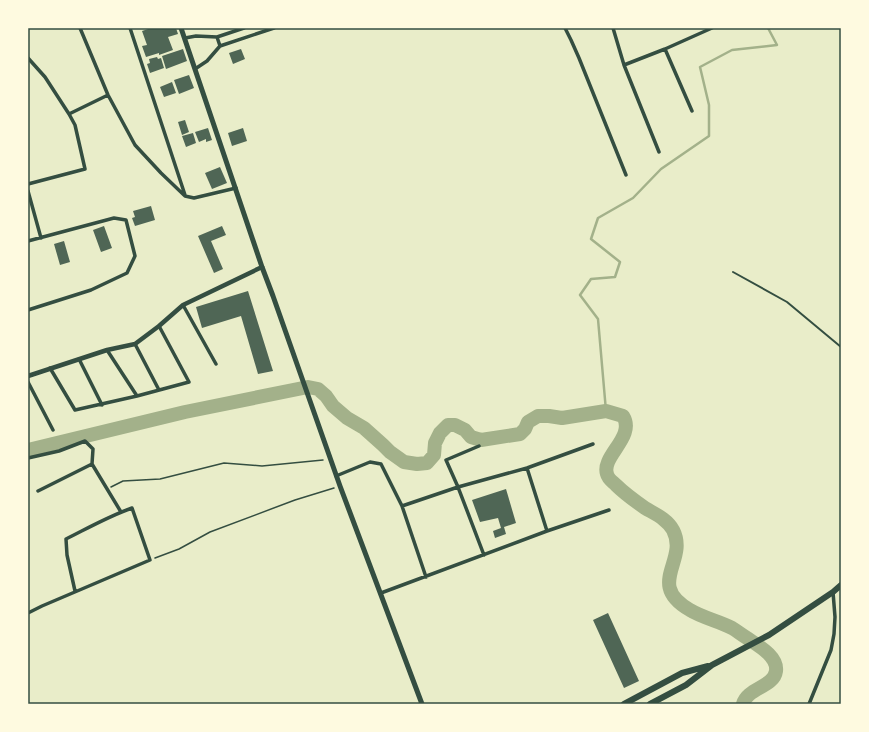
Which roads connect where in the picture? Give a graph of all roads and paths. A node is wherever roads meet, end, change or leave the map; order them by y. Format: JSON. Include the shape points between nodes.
{"nodes":[{"id":1,"x":80,"y":28,"type":"edge"},
{"id":2,"x":130,"y":28,"type":"edge"},
{"id":3,"x":181,"y":28,"type":"edge"},
{"id":4,"x":244,"y":28,"type":"edge"},
{"id":5,"x":274,"y":28,"type":"edge"},
{"id":6,"x":565,"y":28,"type":"edge"},
{"id":7,"x":613,"y":28,"type":"edge"},
{"id":8,"x":712,"y":28,"type":"edge"},
{"id":9,"x":217,"y":37,"type":"junction"},
{"id":10,"x":185,"y":38,"type":"junction"},
{"id":11,"x":220,"y":46,"type":"junction"},
{"id":12,"x":665,"y":49,"type":"junction"},
{"id":13,"x":28,"y":58,"type":"edge"},
{"id":14,"x":624,"y":65,"type":"junction"},
{"id":15,"x":195,"y":69,"type":"junction"},
{"id":16,"x":108,"y":95,"type":"junction"},
{"id":17,"x":692,"y":111,"type":"dead end"},
{"id":18,"x":68,"y":114,"type":"junction"},
{"id":19,"x":659,"y":152,"type":"dead end"},
{"id":20,"x":626,"y":175,"type":"dead end"},
{"id":21,"x":28,"y":184,"type":"edge"},
{"id":22,"x":236,"y":188,"type":"junction"},
{"id":23,"x":28,"y":191,"type":"edge"},
{"id":24,"x":185,"y":196,"type":"junction"},
{"id":25,"x":41,"y":238,"type":"junction"},
{"id":26,"x":28,"y":241,"type":"edge"},
{"id":27,"x":262,"y":268,"type":"junction"},
{"id":28,"x":733,"y":272,"type":"dead end"},
{"id":29,"x":184,"y":305,"type":"junction"},
{"id":30,"x":28,"y":310,"type":"edge"},
{"id":31,"x":159,"y":326,"type":"junction"},
{"id":32,"x":135,"y":344,"type":"junction"},
{"id":33,"x":841,"y":347,"type":"edge"},
{"id":34,"x":107,"y":350,"type":"junction"},
{"id":35,"x":79,"y":359,"type":"junction"},
{"id":36,"x":216,"y":364,"type":"dead end"},
{"id":37,"x":50,"y":368,"type":"junction"},
{"id":38,"x":28,"y":376,"type":"edge"},
{"id":39,"x":28,"y":382,"type":"edge"},
{"id":40,"x":159,"y":390,"type":"junction"},
{"id":41,"x":137,"y":396,"type":"junction"},
{"id":42,"x":102,"y":405,"type":"junction"},
{"id":43,"x":53,"y":430,"type":"dead end"},
{"id":44,"x":593,"y":444,"type":"dead end"},
{"id":45,"x":479,"y":446,"type":"dead end"},
{"id":46,"x":28,"y":458,"type":"edge"},
{"id":47,"x":328,"y":460,"type":"dead end"},
{"id":48,"x":92,"y":464,"type":"junction"},
{"id":49,"x":526,"y":468,"type":"junction"},
{"id":50,"x":336,"y":476,"type":"junction"},
{"id":51,"x":337,"y":487,"type":"dead end"},
{"id":52,"x":458,"y":487,"type":"junction"},
{"id":53,"x":107,"y":488,"type":"junction"},
{"id":54,"x":38,"y":491,"type":"dead end"},
{"id":55,"x":402,"y":506,"type":"junction"},
{"id":56,"x":609,"y":510,"type":"dead end"},
{"id":57,"x":121,"y":512,"type":"junction"},
{"id":58,"x":547,"y":532,"type":"junction"},
{"id":59,"x":484,"y":555,"type":"junction"},
{"id":60,"x":150,"y":560,"type":"junction"},
{"id":61,"x":426,"y":576,"type":"junction"},
{"id":62,"x":841,"y":584,"type":"edge"},
{"id":63,"x":75,"y":591,"type":"junction"},
{"id":64,"x":833,"y":592,"type":"junction"},
{"id":65,"x":381,"y":593,"type":"junction"},
{"id":66,"x":28,"y":613,"type":"edge"},
{"id":67,"x":712,"y":665,"type":"junction"},
{"id":68,"x":422,"y":704,"type":"edge"},
{"id":69,"x":624,"y":704,"type":"edge"},
{"id":70,"x":650,"y":704,"type":"edge"},
{"id":71,"x":809,"y":704,"type":"edge"}],
"edges":[{"from":1,"to":16,"type":"street"},
{"from":2,"to":24,"type":"street"},
{"from":3,"to":10,"type":"main road"},
{"from":4,"to":9,"type":"street"},
{"from":5,"to":11,"type":"street"},
{"from":6,"to":20,"type":"street"},
{"from":7,"to":14,"type":"street"},
{"from":8,"to":12,"type":"street"},
{"from":9,"to":10,"type":"street"},
{"from":9,"to":11,"type":"street"},
{"from":10,"to":15,"type":"main road"},
{"from":11,"to":15,"type":"street","via":[[207,61]]},
{"from":12,"to":14,"type":"street"},
{"from":12,"to":17,"type":"street"},
{"from":13,"to":18,"type":"street","via":[[45,77]]},
{"from":14,"to":19,"type":"street"},
{"from":15,"to":22,"type":"main road"},
{"from":16,"to":18,"type":"street"},
{"from":16,"to":24,"type":"street","via":[[135,145]]},
{"from":18,"to":21,"type":"street","via":[[75,125],[85,169]]},
{"from":22,"to":24,"type":"street","via":[[194,198]]},
{"from":22,"to":27,"type":"main road"},
{"from":23,"to":25,"type":"street"},
{"from":25,"to":26,"type":"street"},
{"from":25,"to":30,"type":"street","via":[[114,218],[126,220],[135,256],[127,273],[91,290]]},
{"from":27,"to":29,"type":"street"},
{"from":27,"to":50,"type":"main road"},
{"from":28,"to":33,"type":"lane","via":[[787,302]]},
{"from":29,"to":31,"type":"street"},
{"from":29,"to":36,"type":"street"},
{"from":31,"to":32,"type":"street"},
{"from":31,"to":40,"type":"street","via":[[189,382]]},
{"from":32,"to":34,"type":"street"},
{"from":32,"to":40,"type":"street"},
{"from":34,"to":35,"type":"street"},
{"from":34,"to":41,"type":"street"},
{"from":35,"to":37,"type":"street"},
{"from":35,"to":42,"type":"street"},
{"from":37,"to":38,"type":"street"},
{"from":37,"to":42,"type":"street","via":[[75,410]]},
{"from":39,"to":43,"type":"street"},
{"from":40,"to":41,"type":"street"},
{"from":41,"to":42,"type":"street"},
{"from":44,"to":49,"type":"street"},
{"from":45,"to":52,"type":"street","via":[[446,460]]},
{"from":46,"to":48,"type":"street","via":[[59,451],[85,441],[93,449]]},
{"from":47,"to":53,"type":"path","via":[[262,466],[224,463],[160,479],[123,481]]},
{"from":48,"to":53,"type":"street"},
{"from":48,"to":54,"type":"street"},
{"from":49,"to":52,"type":"street"},
{"from":49,"to":58,"type":"street"},
{"from":50,"to":55,"type":"street","via":[[370,462],[381,464]]},
{"from":50,"to":65,"type":"main road"},
{"from":51,"to":60,"type":"path","via":[[210,532],[179,549]]},
{"from":52,"to":55,"type":"street"},
{"from":52,"to":59,"type":"street"},
{"from":53,"to":57,"type":"street"},
{"from":55,"to":61,"type":"street"},
{"from":56,"to":58,"type":"street"},
{"from":57,"to":60,"type":"street","via":[[132,508]]},
{"from":57,"to":63,"type":"street","via":[[66,539]]},
{"from":58,"to":59,"type":"street"},
{"from":59,"to":61,"type":"street"},
{"from":60,"to":63,"type":"street"},
{"from":61,"to":65,"type":"street"},
{"from":62,"to":64,"type":"highway"},
{"from":63,"to":66,"type":"street"},
{"from":64,"to":67,"type":"highway","via":[[769,635]]},
{"from":64,"to":71,"type":"street","via":[[835,618],[831,650]]},
{"from":65,"to":68,"type":"main road"},
{"from":67,"to":69,"type":"highway","via":[[682,673]]},
{"from":67,"to":70,"type":"highway","via":[[686,685]]}]}
